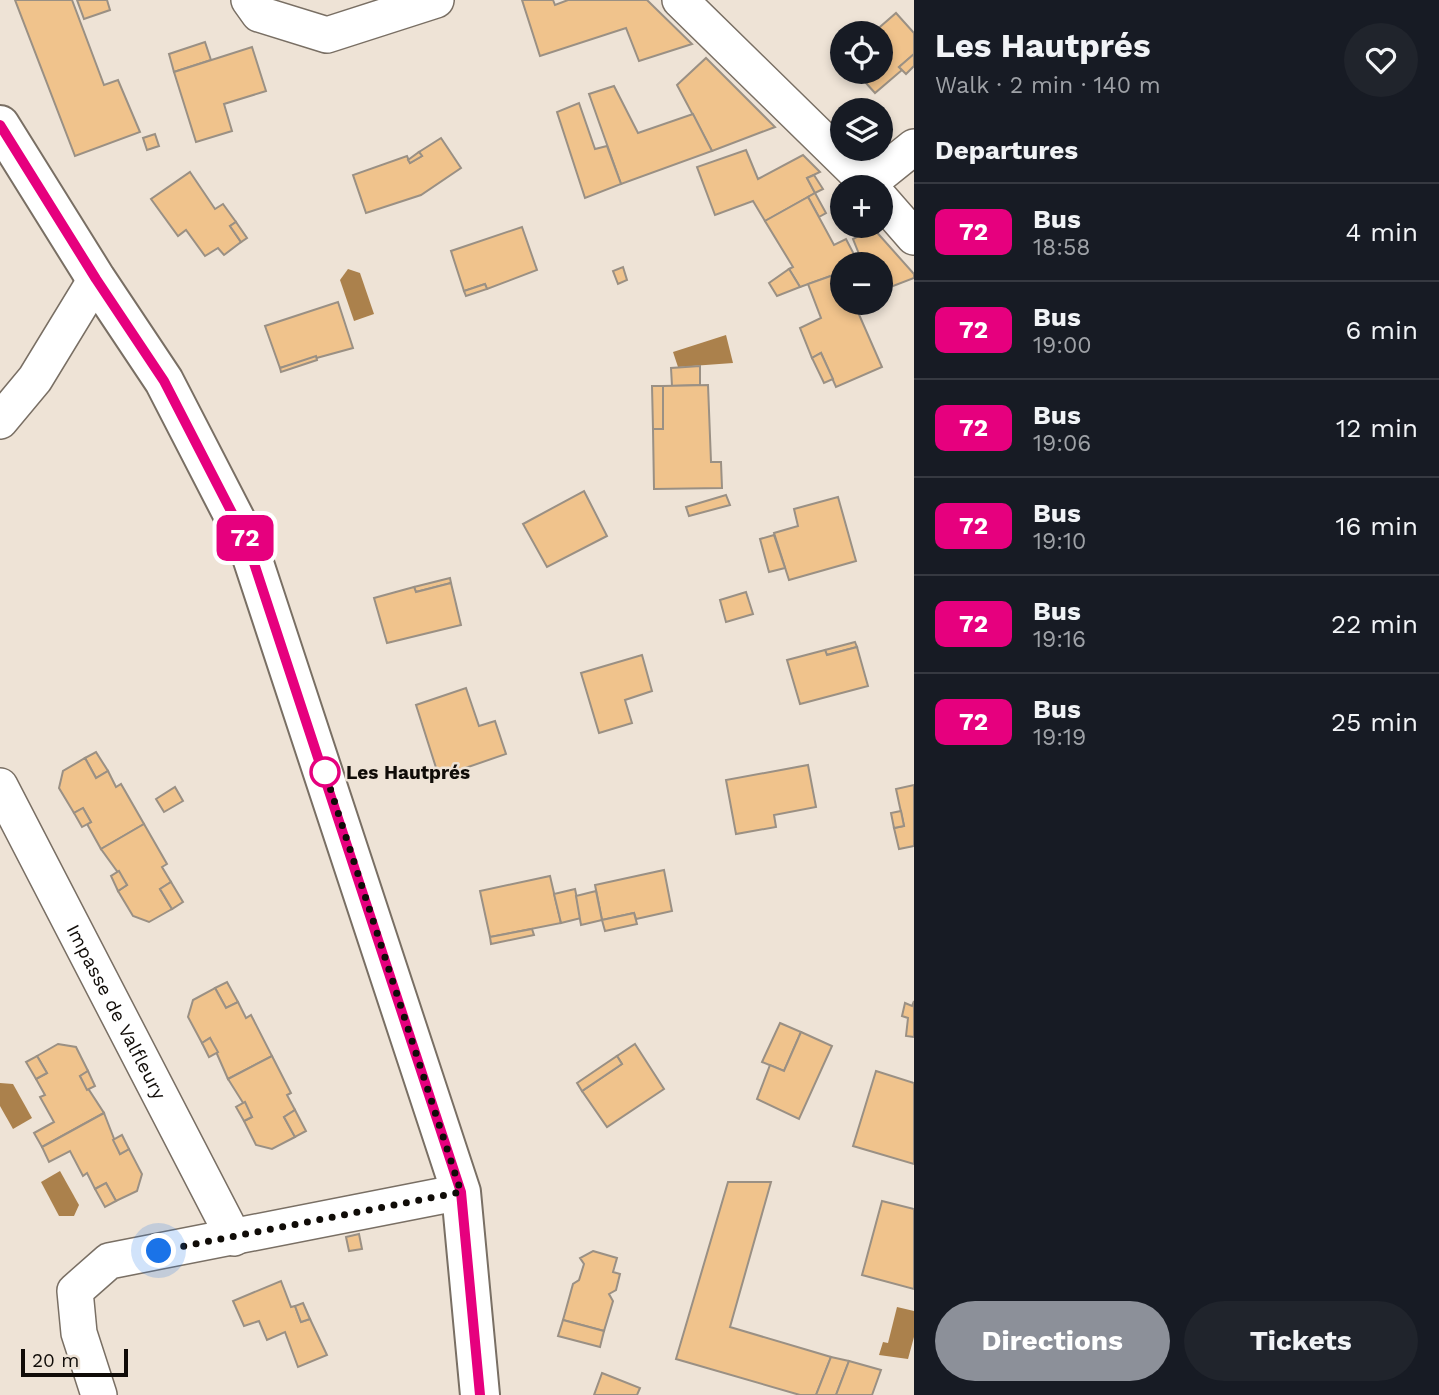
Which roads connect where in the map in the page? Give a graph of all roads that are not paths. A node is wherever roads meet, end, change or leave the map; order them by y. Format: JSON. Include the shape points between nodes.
{"nodes":[{"id":1,"x":249,"y":0,"type":"edge"},
{"id":2,"x":436,"y":0,"type":"edge"},
{"id":3,"x":680,"y":0,"type":"edge"},
{"id":4,"x":0,"y":125,"type":"edge"},
{"id":5,"x":914,"y":147,"type":"edge"},
{"id":6,"x":858,"y":175,"type":"edge"},
{"id":7,"x":887,"y":175,"type":"edge"},
{"id":8,"x":893,"y":213,"type":"edge"},
{"id":9,"x":914,"y":237,"type":"edge"},
{"id":10,"x":96,"y":279,"type":"junction"},
{"id":11,"x":0,"y":421,"type":"edge"},
{"id":12,"x":0,"y":786,"type":"edge"},
{"id":13,"x":461,"y":1192,"type":"junction"},
{"id":14,"x":234,"y":1238,"type":"junction"},
{"id":15,"x":99,"y":1395,"type":"edge"},
{"id":16,"x":480,"y":1395,"type":"edge"}],
"edges":[{"from":1,"to":2,"type":"street","via":[[259,14],[327,34]]},
{"from":3,"to":6,"type":"street"},
{"from":4,"to":10,"type":"main road"},
{"from":5,"to":7,"type":"street"},
{"from":8,"to":9,"type":"street"},
{"from":10,"to":11,"type":"street","via":[[35,379]]},
{"from":10,"to":13,"type":"main road","via":[[164,381],[247,542]]},
{"from":12,"to":14,"type":"street","name":"Impasse de Valfleury"},
{"from":13,"to":14,"type":"street"},
{"from":13,"to":16,"type":"main road"},
{"from":14,"to":15,"type":"street","via":[[109,1261],[75,1291],[79,1334]]}]}
